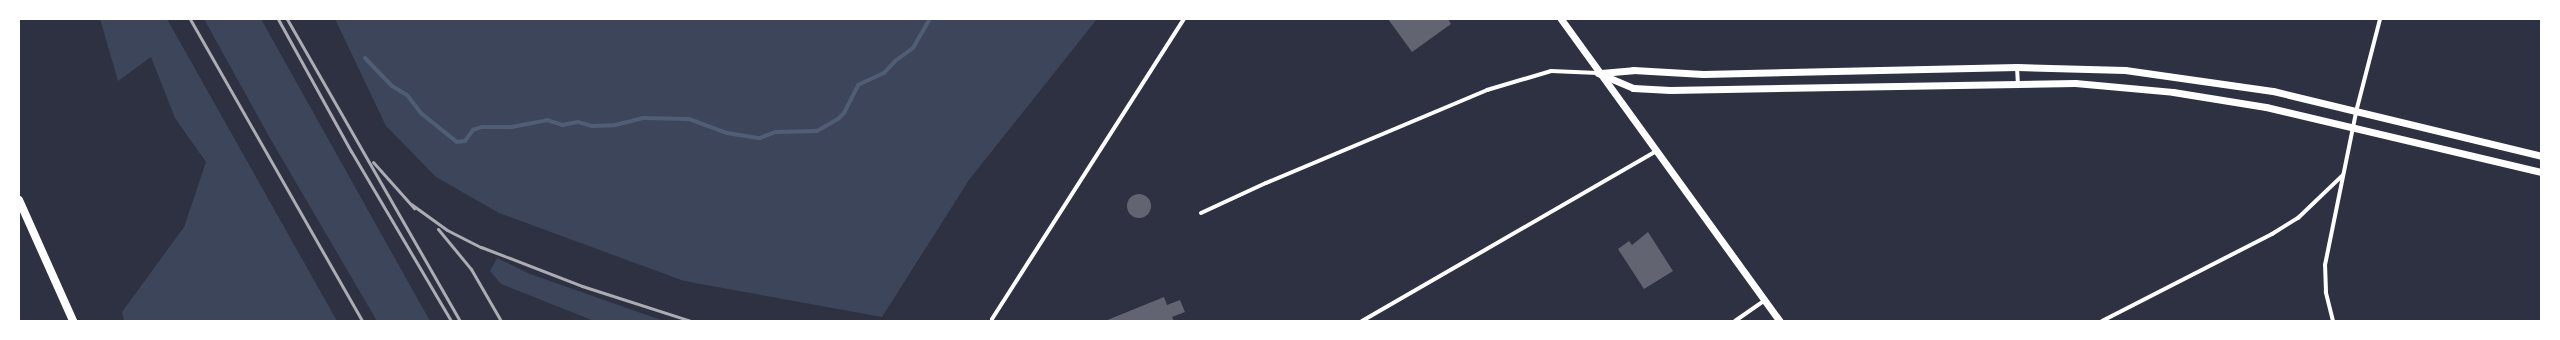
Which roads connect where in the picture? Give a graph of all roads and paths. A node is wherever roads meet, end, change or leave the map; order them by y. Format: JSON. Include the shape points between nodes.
{"nodes":[{"id":1,"x":1184,"y":19,"type":"edge"},
{"id":2,"x":1561,"y":19,"type":"edge"},
{"id":3,"x":2380,"y":19,"type":"edge"},
{"id":4,"x":2017,"y":67,"type":"junction"},
{"id":5,"x":1598,"y":73,"type":"junction"},
{"id":6,"x":2018,"y":84,"type":"junction"},
{"id":7,"x":2356,"y":112,"type":"junction"},
{"id":8,"x":2353,"y":127,"type":"junction"},
{"id":9,"x":1657,"y":151,"type":"junction"},
{"id":10,"x":2541,"y":156,"type":"edge"},
{"id":11,"x":2541,"y":172,"type":"edge"},
{"id":12,"x":2344,"y":174,"type":"junction"},
{"id":13,"x":19,"y":200,"type":"edge"},
{"id":14,"x":1201,"y":213,"type":"dead end"},
{"id":15,"x":1765,"y":300,"type":"junction"},
{"id":16,"x":992,"y":319,"type":"dead end"},
{"id":17,"x":73,"y":321,"type":"edge"},
{"id":18,"x":1362,"y":321,"type":"edge"},
{"id":19,"x":1734,"y":321,"type":"edge"},
{"id":20,"x":1780,"y":321,"type":"edge"},
{"id":21,"x":2102,"y":321,"type":"edge"},
{"id":22,"x":2333,"y":321,"type":"edge"}],
"edges":[{"from":1,"to":16,"type":"street"},
{"from":2,"to":5,"type":"street"},
{"from":3,"to":7,"type":"street"},
{"from":4,"to":5,"type":"street","via":[[1710,74],[1633,70]]},
{"from":4,"to":6,"type":"street"},
{"from":4,"to":7,"type":"street","via":[[2125,70],[2214,81],[2273,91]]},
{"from":5,"to":6,"type":"street","via":[[1633,88],[1670,90]]},
{"from":5,"to":9,"type":"street"},
{"from":5,"to":14,"type":"street","via":[[1551,70],[1487,90]]},
{"from":6,"to":8,"type":"street","via":[[2075,83],[2173,92],[2266,107]]},
{"from":7,"to":8,"type":"street"},
{"from":7,"to":10,"type":"street"},
{"from":8,"to":11,"type":"street"},
{"from":8,"to":12,"type":"street"},
{"from":9,"to":15,"type":"street"},
{"from":9,"to":18,"type":"street"},
{"from":12,"to":21,"type":"street","via":[[2298,218],[2272,234]]},
{"from":12,"to":22,"type":"street","via":[[2325,264],[2326,292]]},
{"from":13,"to":17,"type":"main road"},
{"from":15,"to":19,"type":"street"},
{"from":15,"to":20,"type":"street"}]}
